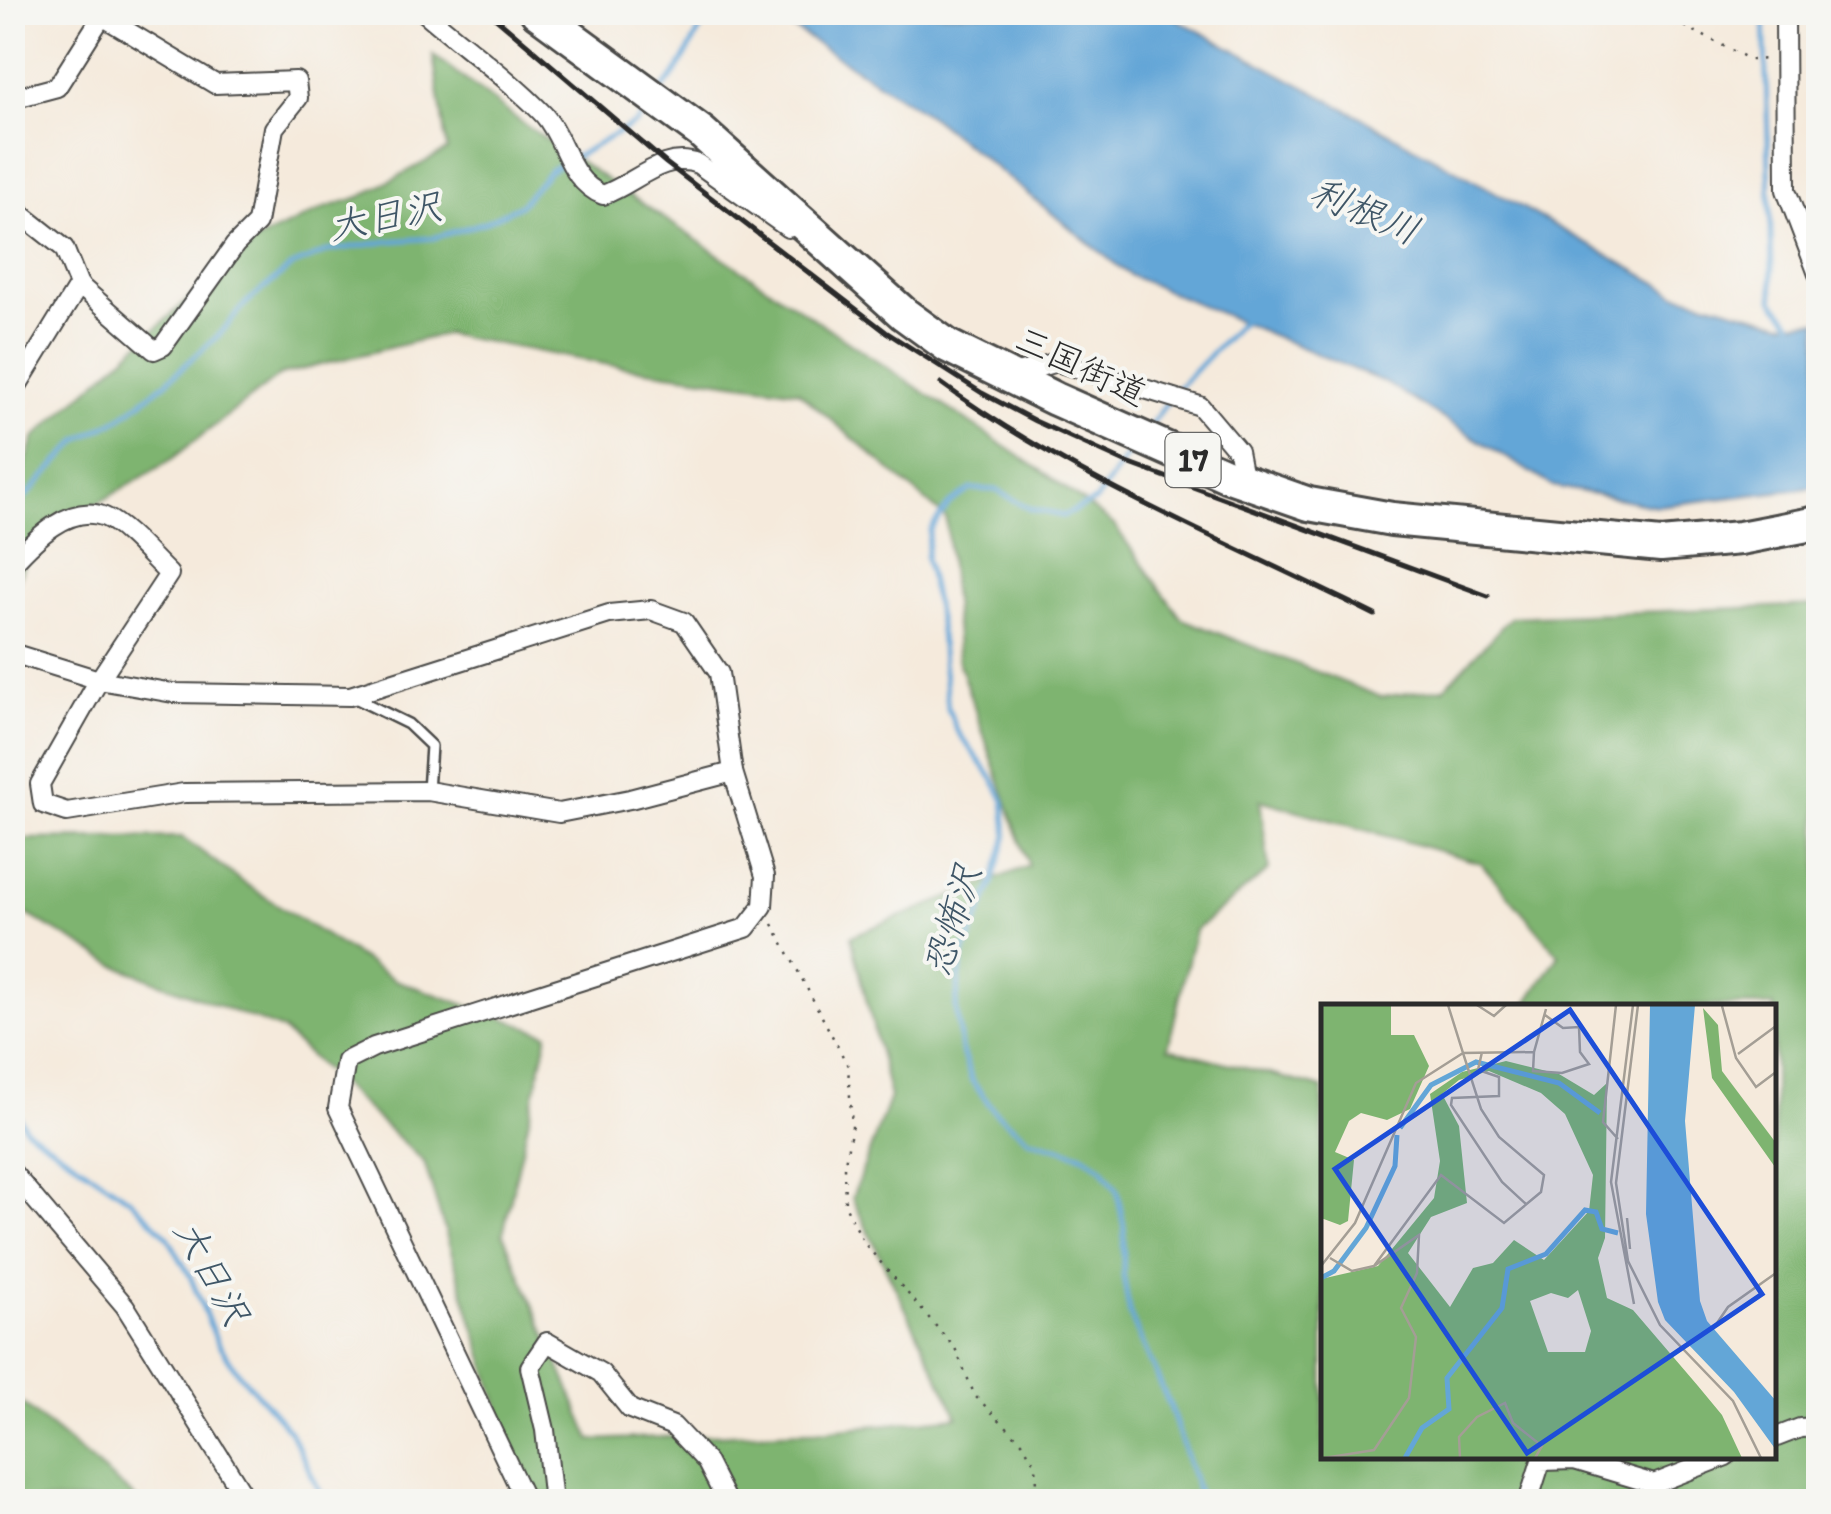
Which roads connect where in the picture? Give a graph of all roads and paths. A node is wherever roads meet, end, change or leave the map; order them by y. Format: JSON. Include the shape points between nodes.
{"nodes":[{"id":1,"x":424,"y":12,"type":"edge"},
{"id":2,"x":537,"y":12,"type":"edge"},
{"id":3,"x":1657,"y":12,"type":"edge"},
{"id":4,"x":1785,"y":12,"type":"edge"},
{"id":5,"x":1782,"y":58,"type":"junction"},
{"id":6,"x":12,"y":99,"type":"edge"},
{"id":7,"x":12,"y":207,"type":"edge"},
{"id":8,"x":807,"y":229,"type":"junction"},
{"id":9,"x":1818,"y":274,"type":"edge"},
{"id":10,"x":79,"y":285,"type":"junction"},
{"id":11,"x":1006,"y":376,"type":"junction"},
{"id":12,"x":12,"y":394,"type":"edge"},
{"id":13,"x":1244,"y":482,"type":"junction"},
{"id":14,"x":1818,"y":522,"type":"edge"},
{"id":15,"x":12,"y":564,"type":"edge"},
{"id":16,"x":12,"y":653,"type":"edge"},
{"id":17,"x":99,"y":680,"type":"junction"},
{"id":18,"x":350,"y":696,"type":"junction"},
{"id":19,"x":733,"y":772,"type":"junction"},
{"id":20,"x":428,"y":791,"type":"junction"},
{"id":21,"x":763,"y":906,"type":"junction"},
{"id":22,"x":12,"y":1172,"type":"edge"},
{"id":23,"x":1818,"y":1427,"type":"edge"},
{"id":24,"x":1776,"y":1437,"type":"edge"},
{"id":25,"x":1718,"y":1459,"type":"edge"},
{"id":26,"x":248,"y":1502,"type":"edge"},
{"id":27,"x":526,"y":1502,"type":"edge"},
{"id":28,"x":553,"y":1502,"type":"edge"},
{"id":29,"x":727,"y":1502,"type":"edge"},
{"id":30,"x":1038,"y":1502,"type":"edge"},
{"id":31,"x":1528,"y":1502,"type":"edge"}],
"edges":[{"from":1,"to":8,"type":"street","via":[[546,117],[573,169],[594,191],[603,195],[683,159],[788,228]]},
{"from":2,"to":8,"type":"highway","name":"三国街道","number":"17","via":[[658,98]]},
{"from":3,"to":5,"type":"path","via":[[1751,60]]},
{"from":4,"to":5,"type":"street"},
{"from":5,"to":9,"type":"street","via":[[1786,190]]},
{"from":6,"to":10,"type":"street","via":[[57,87],[102,16],[215,84],[296,82],[298,98],[274,128],[257,223],[163,346],[154,350]]},
{"from":7,"to":10,"type":"street","via":[[64,248]]},
{"from":8,"to":11,"type":"highway","name":"三国街道","number":"17","via":[[904,314]]},
{"from":10,"to":12,"type":"street"},
{"from":11,"to":13,"type":"highway","name":"三国街道","number":"17"},
{"from":11,"to":13,"type":"street","via":[[1057,362],[1200,406],[1238,452]]},
{"from":13,"to":14,"type":"highway","name":"三国街道","number":"17","via":[[1309,504],[1392,519],[1661,545]]},
{"from":15,"to":17,"type":"street","via":[[65,520],[104,516],[169,574]]},
{"from":16,"to":17,"type":"street"},
{"from":17,"to":18,"type":"street","via":[[173,693]]},
{"from":17,"to":20,"type":"street","via":[[40,784],[44,804],[66,812],[184,793]]},
{"from":18,"to":19,"type":"street","via":[[609,614],[651,610],[684,622],[720,673]]},
{"from":18,"to":20,"type":"lane","via":[[408,724],[431,746]]},
{"from":19,"to":20,"type":"street","via":[[559,814]]},
{"from":19,"to":21,"type":"street","via":[[766,876]]},
{"from":21,"to":27,"type":"street","via":[[746,928],[346,1061],[338,1108]]},
{"from":21,"to":30,"type":"path","via":[[848,1066],[852,1126],[845,1205],[864,1243],[955,1348],[975,1396],[1022,1442],[1036,1466]]},
{"from":22,"to":26,"type":"street","via":[[125,1306]]},
{"from":23,"to":24,"type":"street"},
{"from":25,"to":31,"type":"street","via":[[1654,1484],[1574,1460],[1541,1461]]},
{"from":28,"to":29,"type":"street","via":[[530,1367],[547,1342],[601,1373],[630,1409],[673,1426],[706,1461]]}]}
